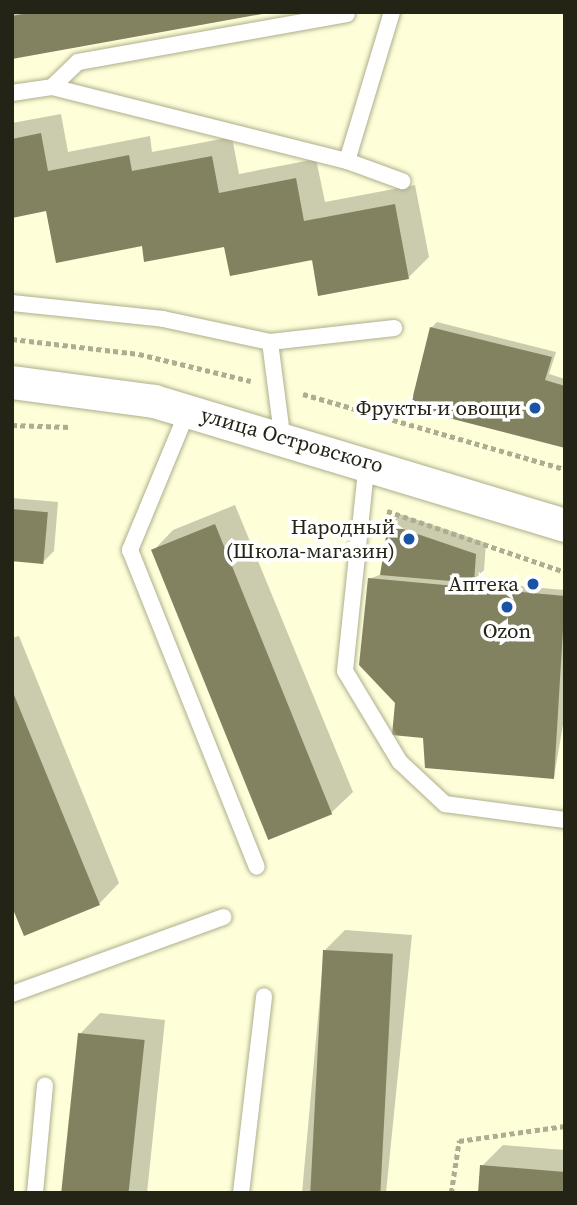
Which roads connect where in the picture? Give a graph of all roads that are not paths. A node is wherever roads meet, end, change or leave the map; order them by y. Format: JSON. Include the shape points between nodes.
{"nodes":[{"id":1,"x":392,"y":12,"type":"edge"},
{"id":2,"x":347,"y":14,"type":"edge"},
{"id":3,"x":52,"y":87,"type":"junction"},
{"id":4,"x":12,"y":93,"type":"edge"},
{"id":5,"x":347,"y":161,"type":"junction"},
{"id":6,"x":402,"y":181,"type":"dead end"},
{"id":7,"x":12,"y":303,"type":"edge"},
{"id":8,"x":394,"y":328,"type":"dead end"},
{"id":9,"x":270,"y":342,"type":"junction"},
{"id":10,"x":12,"y":382,"type":"edge"},
{"id":11,"x":188,"y":410,"type":"junction"},
{"id":12,"x":282,"y":435,"type":"junction"},
{"id":13,"x":367,"y":461,"type":"junction"},
{"id":14,"x":565,"y":525,"type":"edge"},
{"id":15,"x":565,"y":820,"type":"edge"},
{"id":16,"x":257,"y":867,"type":"dead end"},
{"id":17,"x":223,"y":917,"type":"dead end"},
{"id":18,"x":12,"y":994,"type":"edge"},
{"id":19,"x":264,"y":996,"type":"dead end"},
{"id":20,"x":45,"y":1085,"type":"dead end"},
{"id":21,"x":35,"y":1193,"type":"edge"},
{"id":22,"x":242,"y":1193,"type":"edge"}],
"edges":[{"from":1,"to":5,"type":"lane"},
{"from":2,"to":3,"type":"lane","via":[[78,62]]},
{"from":3,"to":4,"type":"lane"},
{"from":3,"to":5,"type":"lane"},
{"from":5,"to":6,"type":"lane"},
{"from":7,"to":9,"type":"lane","via":[[163,319]]},
{"from":8,"to":9,"type":"lane"},
{"from":9,"to":12,"type":"lane"},
{"from":10,"to":11,"type":"street","name":"улица Островского"},
{"from":11,"to":12,"type":"street","name":"улица Островского"},
{"from":11,"to":16,"type":"lane","via":[[130,550]]},
{"from":12,"to":13,"type":"street","name":"улица Островского"},
{"from":13,"to":14,"type":"street","name":"улица Островского"},
{"from":13,"to":15,"type":"lane","via":[[345,671],[400,762],[445,804]]},
{"from":17,"to":18,"type":"lane"},
{"from":19,"to":22,"type":"lane"},
{"from":20,"to":21,"type":"lane"}]}
